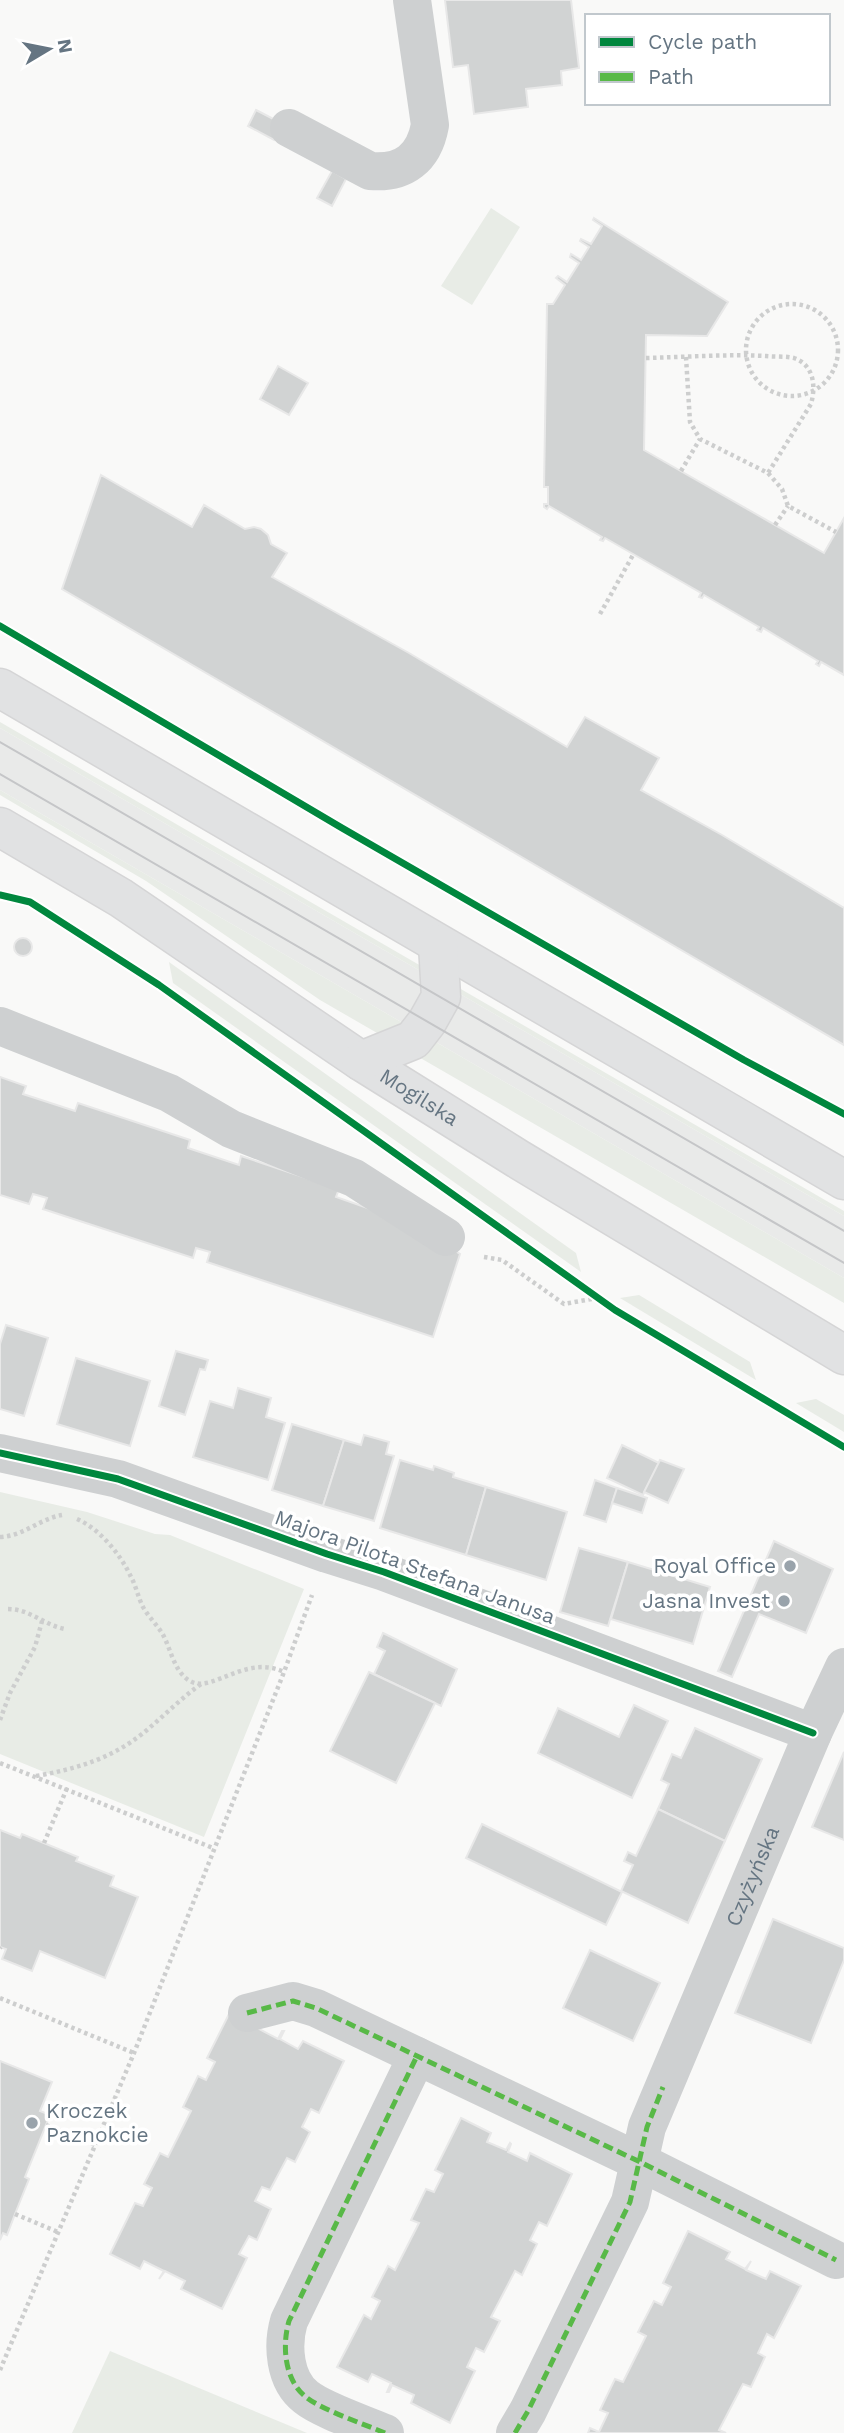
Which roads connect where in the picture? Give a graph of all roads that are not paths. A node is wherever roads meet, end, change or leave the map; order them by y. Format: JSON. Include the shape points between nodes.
{"nodes":[{"id":1,"x":412,"y":0,"type":"edge"},
{"id":2,"x":289,"y":128,"type":"dead end"},
{"id":3,"x":0,"y":688,"type":"edge"},
{"id":4,"x":0,"y":827,"type":"edge"},
{"id":5,"x":438,"y":944,"type":"junction"},
{"id":6,"x":0,"y":1026,"type":"edge"},
{"id":7,"x":361,"y":1061,"type":"junction"},
{"id":8,"x":844,"y":1180,"type":"edge"},
{"id":9,"x":446,"y":1237,"type":"road end"},
{"id":10,"x":844,"y":1355,"type":"edge"},
{"id":11,"x":0,"y":1453,"type":"edge"},
{"id":12,"x":844,"y":1667,"type":"edge"},
{"id":13,"x":813,"y":1733,"type":"junction"},
{"id":14,"x":247,"y":2013,"type":"dead end"},
{"id":15,"x":417,"y":2056,"type":"junction"},
{"id":16,"x":640,"y":2162,"type":"junction"},
{"id":17,"x":836,"y":2260,"type":"dead end"},
{"id":18,"x":385,"y":2433,"type":"edge"},
{"id":19,"x":515,"y":2433,"type":"edge"}],
"edges":[{"from":1,"to":2,"type":"street","via":[[429,125],[420,153],[398,170],[370,171]]},
{"from":3,"to":5,"type":"main road"},
{"from":4,"to":7,"type":"main road","name":"Mogilska","via":[[121,898]]},
{"from":5,"to":7,"type":"main road","via":[[441,997],[427,1022],[413,1040]]},
{"from":5,"to":8,"type":"main road"},
{"from":6,"to":9,"type":"street","via":[[169,1093],[231,1129],[354,1178]]},
{"from":7,"to":10,"type":"main road","name":"Mogilska"},
{"from":11,"to":13,"type":"street","name":"Majora Pilota Stefana Janusa","via":[[118,1479],[384,1572]]},
{"from":12,"to":13,"type":"street","name":"Czyżyńska"},
{"from":13,"to":16,"type":"street","name":"Czyżyńska","via":[[663,2087],[647,2127]]},
{"from":14,"to":15,"type":"street","via":[[293,2001]]},
{"from":15,"to":16,"type":"street"},
{"from":15,"to":18,"type":"street","via":[[286,2334],[289,2369],[303,2395]]},
{"from":16,"to":17,"type":"street"},
{"from":16,"to":19,"type":"street","name":"Czyżyńska","via":[[630,2202]]}]}
